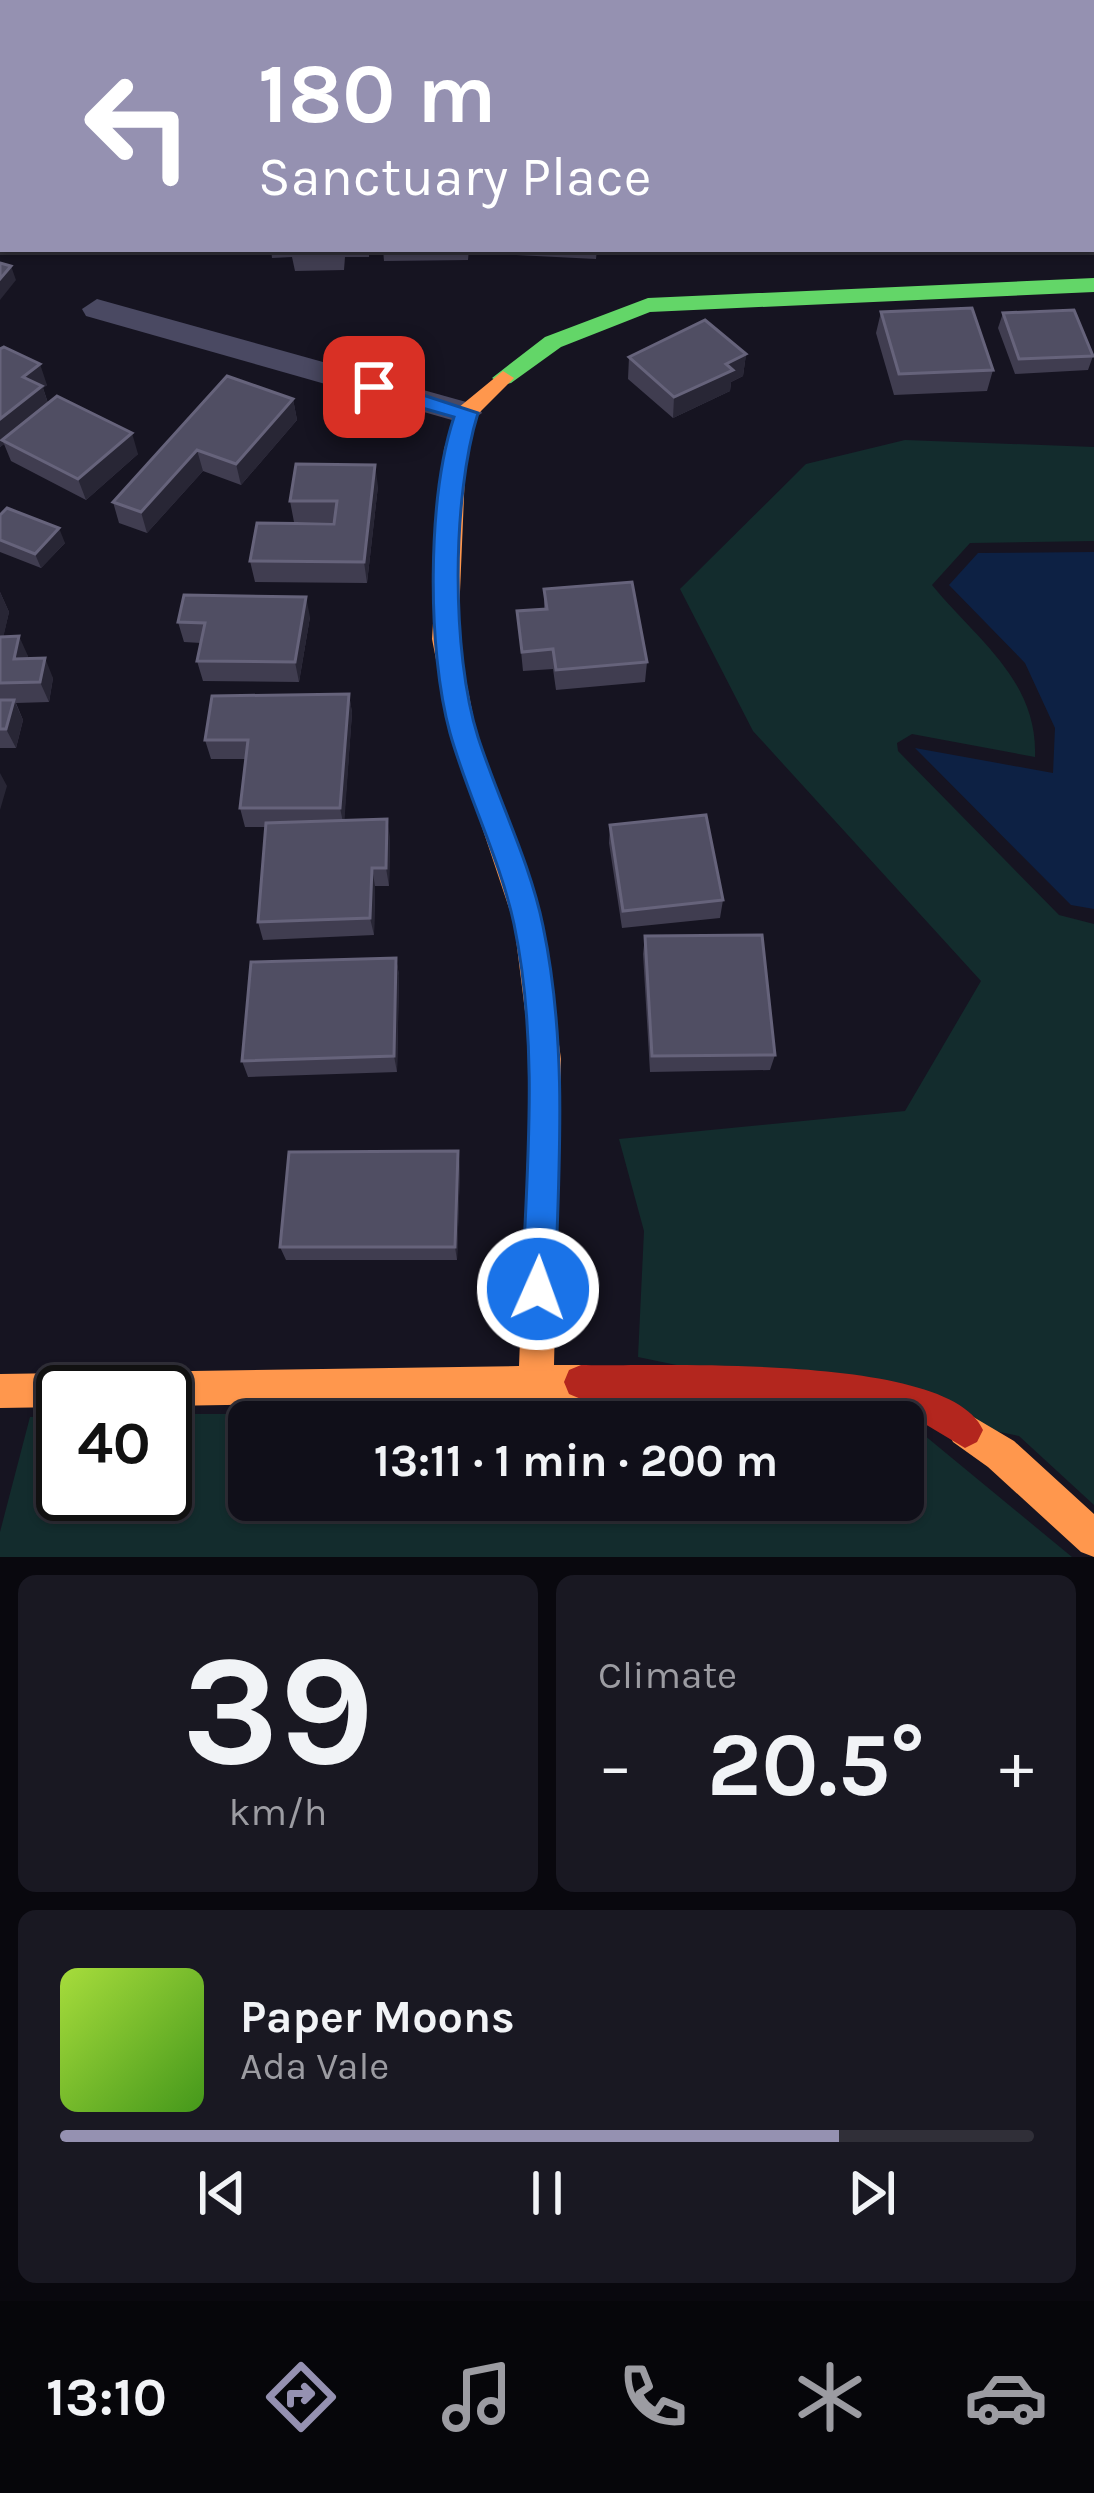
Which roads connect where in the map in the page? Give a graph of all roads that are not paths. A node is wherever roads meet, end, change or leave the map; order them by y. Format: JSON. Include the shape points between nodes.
{"nodes":[{"id":1,"x":1094,"y":285,"type":"edge"},
{"id":2,"x":98,"y":309,"type":"dead end"},
{"id":3,"x":466,"y":413,"type":"junction"},
{"id":4,"x":536,"y":1381,"type":"junction"},
{"id":5,"x":0,"y":1391,"type":"edge"},
{"id":6,"x":1094,"y":1539,"type":"edge"}],
"edges":[{"from":1,"to":3,"type":"street","via":[[648,305],[583,325],[524,358]]},
{"from":2,"to":3,"type":"street"},
{"from":3,"to":4,"type":"street","via":[[455,449],[445,639],[463,731],[528,923],[546,1059]]},
{"from":4,"to":5,"type":"street"},
{"from":4,"to":6,"type":"street","via":[[844,1388],[927,1405],[1000,1454]]}]}
